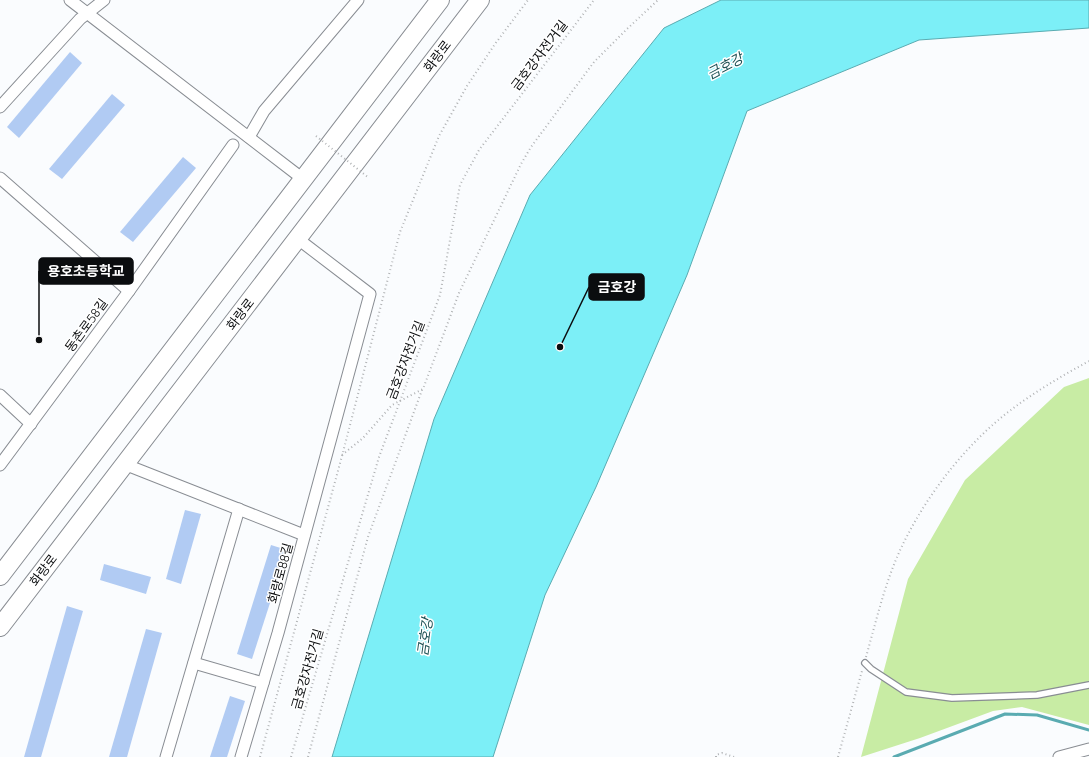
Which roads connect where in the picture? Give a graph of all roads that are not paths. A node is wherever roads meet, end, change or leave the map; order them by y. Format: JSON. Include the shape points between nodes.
{"nodes":[{"id":1,"x":70,"y":0,"type":"edge"},
{"id":2,"x":104,"y":0,"type":"edge"},
{"id":3,"x":358,"y":0,"type":"edge"},
{"id":4,"x":440,"y":0,"type":"edge"},
{"id":5,"x":480,"y":0,"type":"edge"},
{"id":6,"x":88,"y":13,"type":"junction"},
{"id":7,"x":0,"y":107,"type":"edge"},
{"id":8,"x":249,"y":137,"type":"junction"},
{"id":9,"x":233,"y":145,"type":"dead end"},
{"id":10,"x":0,"y":178,"type":"edge"},
{"id":11,"x":303,"y":179,"type":"junction"},
{"id":12,"x":298,"y":239,"type":"junction"},
{"id":13,"x":129,"y":291,"type":"junction"},
{"id":14,"x":0,"y":395,"type":"edge"},
{"id":15,"x":31,"y":424,"type":"junction"},
{"id":16,"x":1,"y":462,"type":"edge"},
{"id":17,"x":124,"y":464,"type":"junction"},
{"id":18,"x":239,"y":509,"type":"junction"},
{"id":19,"x":304,"y":535,"type":"junction"},
{"id":20,"x":0,"y":576,"type":"edge"},
{"id":21,"x":0,"y":627,"type":"edge"},
{"id":22,"x":194,"y":663,"type":"junction"},
{"id":23,"x":865,"y":663,"type":"road end"},
{"id":24,"x":263,"y":683,"type":"junction"},
{"id":25,"x":1089,"y":685,"type":"edge"},
{"id":26,"x":1089,"y":749,"type":"edge"},
{"id":27,"x":166,"y":757,"type":"edge"},
{"id":28,"x":240,"y":757,"type":"edge"},
{"id":29,"x":1059,"y":757,"type":"edge"}],
"edges":[{"from":1,"to":6,"type":"street"},
{"from":2,"to":6,"type":"street"},
{"from":3,"to":8,"type":"street","via":[[264,111]]},
{"from":4,"to":11,"type":"main road"},
{"from":5,"to":12,"type":"main road","name":"화랑로"},
{"from":6,"to":7,"type":"street"},
{"from":6,"to":8,"type":"street"},
{"from":8,"to":11,"type":"street"},
{"from":9,"to":13,"type":"street","name":"동촌로58길"},
{"from":10,"to":13,"type":"street"},
{"from":11,"to":20,"type":"main road"},
{"from":12,"to":17,"type":"main road","name":"화랑로"},
{"from":12,"to":19,"type":"street","via":[[370,294]]},
{"from":13,"to":15,"type":"street","name":"동촌로58길"},
{"from":14,"to":15,"type":"street"},
{"from":15,"to":16,"type":"street","name":"동촌로58길"},
{"from":17,"to":18,"type":"street","name":"화랑로88길"},
{"from":17,"to":21,"type":"main road","name":"화랑로"},
{"from":18,"to":19,"type":"street","name":"화랑로88길"},
{"from":18,"to":22,"type":"street"},
{"from":19,"to":24,"type":"street","name":"화랑로88길"},
{"from":22,"to":24,"type":"street"},
{"from":22,"to":27,"type":"street"},
{"from":23,"to":25,"type":"lane","via":[[906,692],[952,698],[1037,695]]},
{"from":24,"to":28,"type":"street","name":"화랑로88길"},
{"from":26,"to":29,"type":"street"}]}
